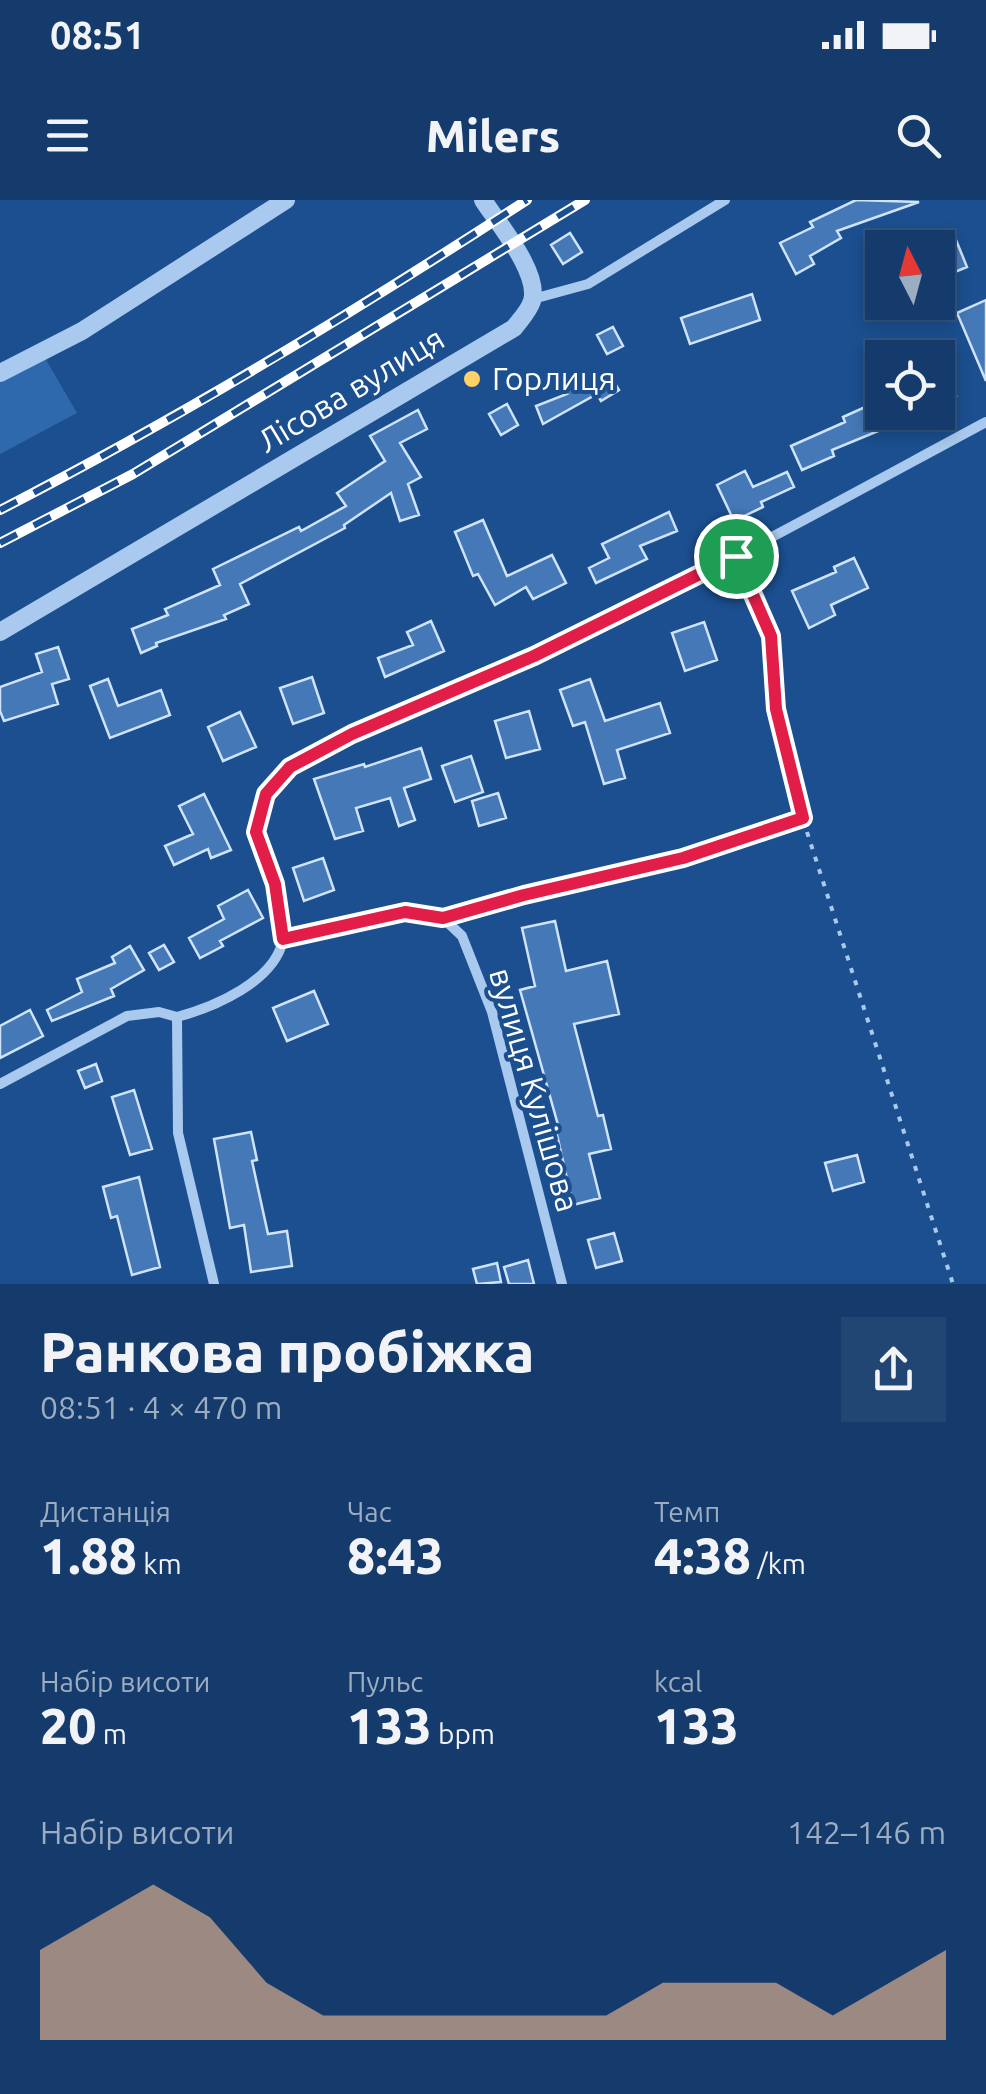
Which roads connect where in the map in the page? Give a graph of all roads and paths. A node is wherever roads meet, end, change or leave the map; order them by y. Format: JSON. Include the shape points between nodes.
{"nodes":[{"id":1,"x":286,"y":200,"type":"edge"},
{"id":2,"x":483,"y":200,"type":"edge"},
{"id":3,"x":725,"y":200,"type":"edge"},
{"id":4,"x":533,"y":298,"type":"junction"},
{"id":5,"x":0,"y":374,"type":"edge"},
{"id":6,"x":986,"y":422,"type":"edge"},
{"id":7,"x":736,"y":556,"type":"junction"},
{"id":8,"x":0,"y":632,"type":"edge"},
{"id":9,"x":803,"y":818,"type":"junction"},
{"id":10,"x":443,"y":918,"type":"junction"},
{"id":11,"x":283,"y":939,"type":"junction"},
{"id":12,"x":177,"y":1018,"type":"junction"},
{"id":13,"x":0,"y":1084,"type":"edge"},
{"id":14,"x":214,"y":1284,"type":"edge"},
{"id":15,"x":562,"y":1284,"type":"edge"},
{"id":16,"x":953,"y":1284,"type":"edge"}],
"edges":[{"from":1,"to":5,"type":"street","via":[[82,331]]},
{"from":2,"to":4,"type":"street","via":[[527,270]]},
{"from":3,"to":4,"type":"street","via":[[588,284]]},
{"from":4,"to":8,"type":"street","name":"Лісова вулиця","via":[[514,328]]},
{"from":6,"to":7,"type":"street"},
{"from":7,"to":9,"type":"lane","via":[[771,636],[776,709]]},
{"from":7,"to":11,"type":"street","via":[[290,767],[266,794],[256,832],[275,884]]},
{"from":9,"to":10,"type":"lane","via":[[683,858]]},
{"from":9,"to":16,"type":"path"},
{"from":10,"to":11,"type":"street","via":[[405,912]]},
{"from":10,"to":15,"type":"street","name":"вулиця Кулішова","via":[[462,936],[492,1012]]},
{"from":11,"to":12,"type":"street","via":[[269,966],[240,992]]},
{"from":12,"to":13,"type":"street","via":[[159,1012],[126,1016]]},
{"from":12,"to":14,"type":"street","via":[[178,1133]]}]}
